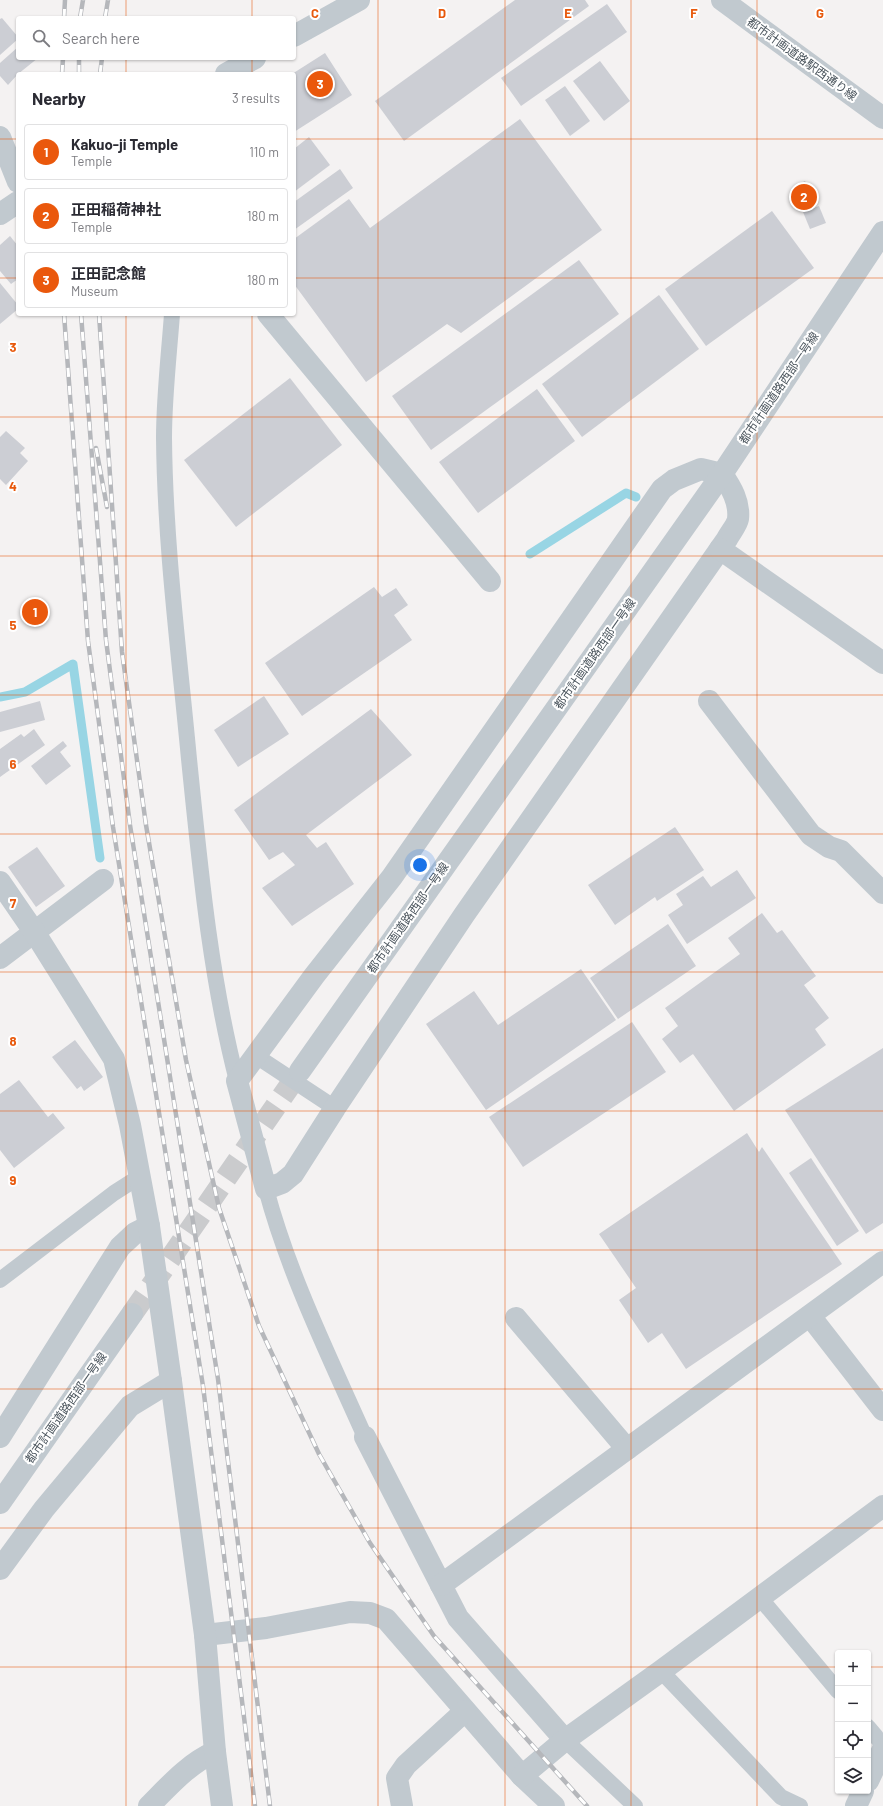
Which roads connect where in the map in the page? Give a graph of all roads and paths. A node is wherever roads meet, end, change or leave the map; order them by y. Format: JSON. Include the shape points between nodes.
{"nodes":[{"id":1,"x":359,"y":0,"type":"edge"},
{"id":2,"x":722,"y":0,"type":"edge"},
{"id":3,"x":296,"y":35,"type":"edge"},
{"id":4,"x":251,"y":60,"type":"edge"},
{"id":5,"x":230,"y":72,"type":"edge"},
{"id":6,"x":883,"y":118,"type":"edge"},
{"id":7,"x":0,"y":137,"type":"edge"},
{"id":8,"x":16,"y":177,"type":"edge"},
{"id":9,"x":16,"y":203,"type":"edge"},
{"id":10,"x":0,"y":214,"type":"edge"},
{"id":11,"x":883,"y":232,"type":"edge"},
{"id":12,"x":172,"y":316,"type":"edge"},
{"id":13,"x":270,"y":316,"type":"edge"},
{"id":14,"x":722,"y":474,"type":"junction"},
{"id":15,"x":720,"y":549,"type":"junction"},
{"id":16,"x":490,"y":582,"type":"dead end"},
{"id":17,"x":883,"y":663,"type":"edge"},
{"id":18,"x":709,"y":701,"type":"dead end"},
{"id":19,"x":103,"y":880,"type":"dead end"},
{"id":20,"x":0,"y":882,"type":"edge"},
{"id":21,"x":883,"y":893,"type":"edge"},
{"id":22,"x":35,"y":933,"type":"junction"},
{"id":23,"x":0,"y":958,"type":"edge"},
{"id":24,"x":256,"y":1056,"type":"junction"},
{"id":25,"x":300,"y":1071,"type":"tunnel mouth"},
{"id":26,"x":237,"y":1081,"type":"junction"},
{"id":27,"x":335,"y":1108,"type":"junction"},
{"id":28,"x":139,"y":1177,"type":"junction"},
{"id":29,"x":266,"y":1189,"type":"junction"},
{"id":30,"x":149,"y":1226,"type":"junction"},
{"id":31,"x":883,"y":1262,"type":"edge"},
{"id":32,"x":0,"y":1280,"type":"edge"},
{"id":33,"x":132,"y":1314,"type":"tunnel mouth"},
{"id":34,"x":810,"y":1316,"type":"junction"},
{"id":35,"x":516,"y":1318,"type":"dead end"},
{"id":36,"x":171,"y":1381,"type":"junction"},
{"id":37,"x":883,"y":1410,"type":"edge"},
{"id":38,"x":0,"y":1437,"type":"edge"},
{"id":39,"x":365,"y":1437,"type":"joint"},
{"id":40,"x":627,"y":1448,"type":"junction"},
{"id":41,"x":0,"y":1503,"type":"edge"},
{"id":42,"x":883,"y":1506,"type":"edge"},
{"id":43,"x":0,"y":1569,"type":"edge"},
{"id":44,"x":441,"y":1585,"type":"junction"},
{"id":45,"x":760,"y":1598,"type":"junction"},
{"id":46,"x":205,"y":1635,"type":"junction"},
{"id":47,"x":661,"y":1671,"type":"junction"},
{"id":48,"x":835,"y":1687,"type":"edge"},
{"id":49,"x":465,"y":1711,"type":"junction"},
{"id":50,"x":871,"y":1731,"type":"edge"},
{"id":51,"x":564,"y":1740,"type":"junction"},
{"id":52,"x":883,"y":1745,"type":"edge"},
{"id":53,"x":883,"y":1749,"type":"edge"},
{"id":54,"x":215,"y":1752,"type":"junction"},
{"id":55,"x":871,"y":1775,"type":"edge"},
{"id":56,"x":522,"y":1776,"type":"junction"},
{"id":57,"x":862,"y":1794,"type":"edge"},
{"id":58,"x":149,"y":1806,"type":"edge"},
{"id":59,"x":222,"y":1806,"type":"edge"},
{"id":60,"x":402,"y":1806,"type":"edge"},
{"id":61,"x":554,"y":1806,"type":"edge"},
{"id":62,"x":635,"y":1806,"type":"edge"},
{"id":63,"x":800,"y":1806,"type":"edge"},
{"id":64,"x":856,"y":1806,"type":"edge"}],
"edges":[{"from":1,"to":3,"type":"street"},
{"from":2,"to":6,"type":"street","name":"都市計画道路駅西通り線"},
{"from":4,"to":5,"type":"street"},
{"from":7,"to":8,"type":"street"},
{"from":9,"to":10,"type":"street"},
{"from":11,"to":14,"type":"street","name":"都市計画道路西部一号線"},
{"from":12,"to":26,"type":"lane","via":[[164,436],[169,553],[195,819],[211,948],[227,1042]]},
{"from":13,"to":16,"type":"street"},
{"from":14,"to":15,"type":"street","via":[[733,490],[738,520]]},
{"from":14,"to":24,"type":"street","via":[[701,469],[662,488],[392,877],[314,976]]},
{"from":14,"to":25,"type":"street","name":"都市計画道路西部一号線"},
{"from":15,"to":17,"type":"street"},
{"from":15,"to":27,"type":"street","via":[[464,914]]},
{"from":18,"to":21,"type":"street","via":[[811,835],[829,847],[841,851]]},
{"from":19,"to":22,"type":"street"},
{"from":20,"to":22,"type":"street"},
{"from":22,"to":23,"type":"street"},
{"from":22,"to":28,"type":"street","via":[[114,1060],[130,1125]]},
{"from":24,"to":26,"type":"street"},
{"from":24,"to":27,"type":"lane"},
{"from":26,"to":29,"type":"street"},
{"from":27,"to":29,"type":"street","via":[[293,1174],[282,1183]]},
{"from":28,"to":30,"type":"street"},
{"from":28,"to":32,"type":"lane","via":[[114,1193]]},
{"from":29,"to":39,"type":"lane","via":[[280,1236]]},
{"from":30,"to":36,"type":"street"},
{"from":30,"to":38,"type":"street","via":[[135,1233],[120,1247]]},
{"from":31,"to":34,"type":"street"},
{"from":33,"to":41,"type":"street","name":"都市計画道路西部一号線"},
{"from":34,"to":37,"type":"street"},
{"from":34,"to":40,"type":"street"},
{"from":35,"to":40,"type":"street"},
{"from":36,"to":43,"type":"street","via":[[130,1406],[44,1509]]},
{"from":36,"to":46,"type":"street"},
{"from":39,"to":44,"type":"street"},
{"from":40,"to":44,"type":"street"},
{"from":42,"to":45,"type":"street"},
{"from":44,"to":51,"type":"street","via":[[458,1618]]},
{"from":45,"to":47,"type":"street"},
{"from":45,"to":48,"type":"lane"},
{"from":46,"to":49,"type":"street","via":[[266,1628],[350,1612],[370,1613],[386,1619]]},
{"from":46,"to":54,"type":"street"},
{"from":47,"to":51,"type":"street"},
{"from":47,"to":63,"type":"lane","via":[[781,1797]]},
{"from":49,"to":56,"type":"street"},
{"from":49,"to":60,"type":"street","via":[[406,1765],[397,1778]]},
{"from":50,"to":52,"type":"lane"},
{"from":51,"to":56,"type":"street"},
{"from":51,"to":62,"type":"lane"},
{"from":53,"to":55,"type":"street"},
{"from":54,"to":58,"type":"street","via":[[190,1766]]},
{"from":54,"to":59,"type":"street"},
{"from":56,"to":61,"type":"street"},
{"from":57,"to":64,"type":"street"}]}
